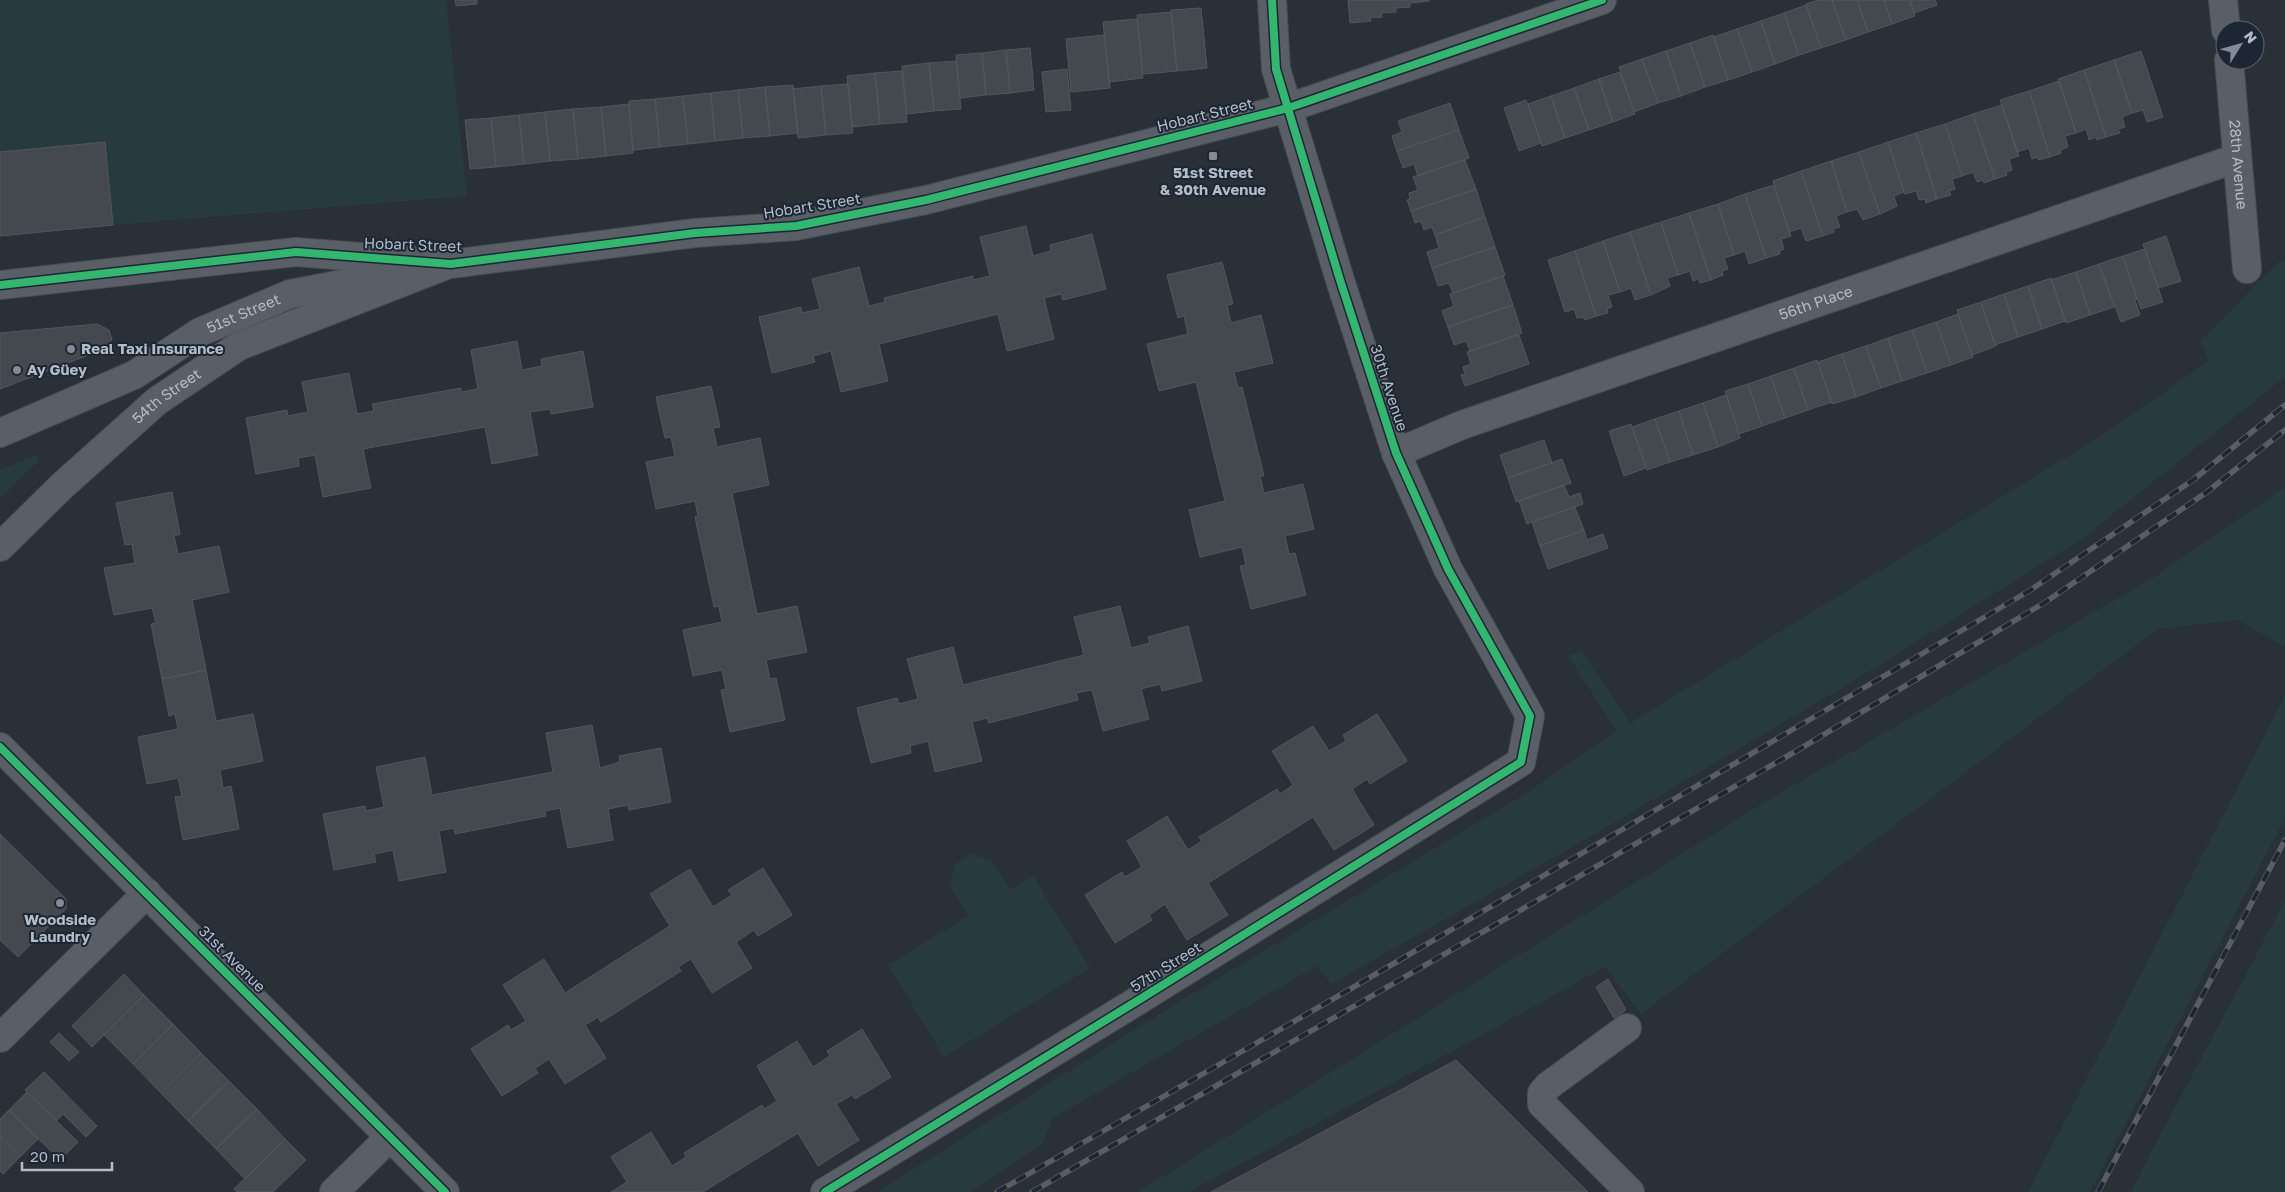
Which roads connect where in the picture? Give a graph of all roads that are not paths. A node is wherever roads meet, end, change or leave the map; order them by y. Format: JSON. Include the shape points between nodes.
{"nodes":[{"id":1,"x":1272,"y":0,"type":"edge"},
{"id":2,"x":1602,"y":0,"type":"edge"},
{"id":3,"x":2223,"y":0,"type":"edge"},
{"id":4,"x":2225,"y":20,"type":"edge"},
{"id":5,"x":2229,"y":70,"type":"edge"},
{"id":6,"x":1288,"y":108,"type":"junction"},
{"id":7,"x":2237,"y":158,"type":"junction"},
{"id":8,"x":450,"y":264,"type":"junction"},
{"id":9,"x":2247,"y":269,"type":"dead end"},
{"id":10,"x":0,"y":285,"type":"edge"},
{"id":11,"x":0,"y":433,"type":"edge"},
{"id":12,"x":1396,"y":453,"type":"junction"},
{"id":13,"x":0,"y":547,"type":"edge"},
{"id":14,"x":0,"y":747,"type":"edge"},
{"id":15,"x":1521,"y":762,"type":"joint"},
{"id":16,"x":147,"y":892,"type":"junction"},
{"id":17,"x":1628,"y":1028,"type":"dead end"},
{"id":18,"x":0,"y":1038,"type":"edge"},
{"id":19,"x":390,"y":1137,"type":"junction"},
{"id":20,"x":334,"y":1192,"type":"edge"},
{"id":21,"x":444,"y":1192,"type":"edge"},
{"id":22,"x":825,"y":1192,"type":"edge"},
{"id":23,"x":1630,"y":1192,"type":"edge"}],
"edges":[{"from":1,"to":6,"type":"street","name":"30th Avenue","via":[[1276,69]]},
{"from":2,"to":6,"type":"street","name":"Hobart Street"},
{"from":3,"to":4,"type":"street"},
{"from":5,"to":7,"type":"street","name":"28th Avenue"},
{"from":6,"to":8,"type":"street","name":"Hobart Street","via":[[926,200],[796,226],[695,233]]},
{"from":6,"to":12,"type":"street","name":"30th Avenue"},
{"from":7,"to":9,"type":"street","name":"28th Avenue"},
{"from":7,"to":12,"type":"street","name":"56th Place","via":[[1462,425]]},
{"from":8,"to":10,"type":"street","name":"Hobart Street","via":[[296,252]]},
{"from":8,"to":11,"type":"street","name":"51st Street","via":[[290,294],[200,332],[134,375]]},
{"from":8,"to":13,"type":"street","name":"54th Street","via":[[239,346],[157,401]]},
{"from":12,"to":15,"type":"street","name":"30th Avenue","via":[[1448,568],[1530,716]]},
{"from":14,"to":16,"type":"street","name":"31st Avenue"},
{"from":15,"to":22,"type":"street","name":"57th Street"},
{"from":16,"to":18,"type":"street"},
{"from":16,"to":19,"type":"street","name":"31st Avenue"},
{"from":17,"to":23,"type":"street","via":[[1548,1086],[1542,1093],[1542,1104]]},
{"from":19,"to":20,"type":"street"},
{"from":19,"to":21,"type":"street","name":"31st Avenue"}]}
